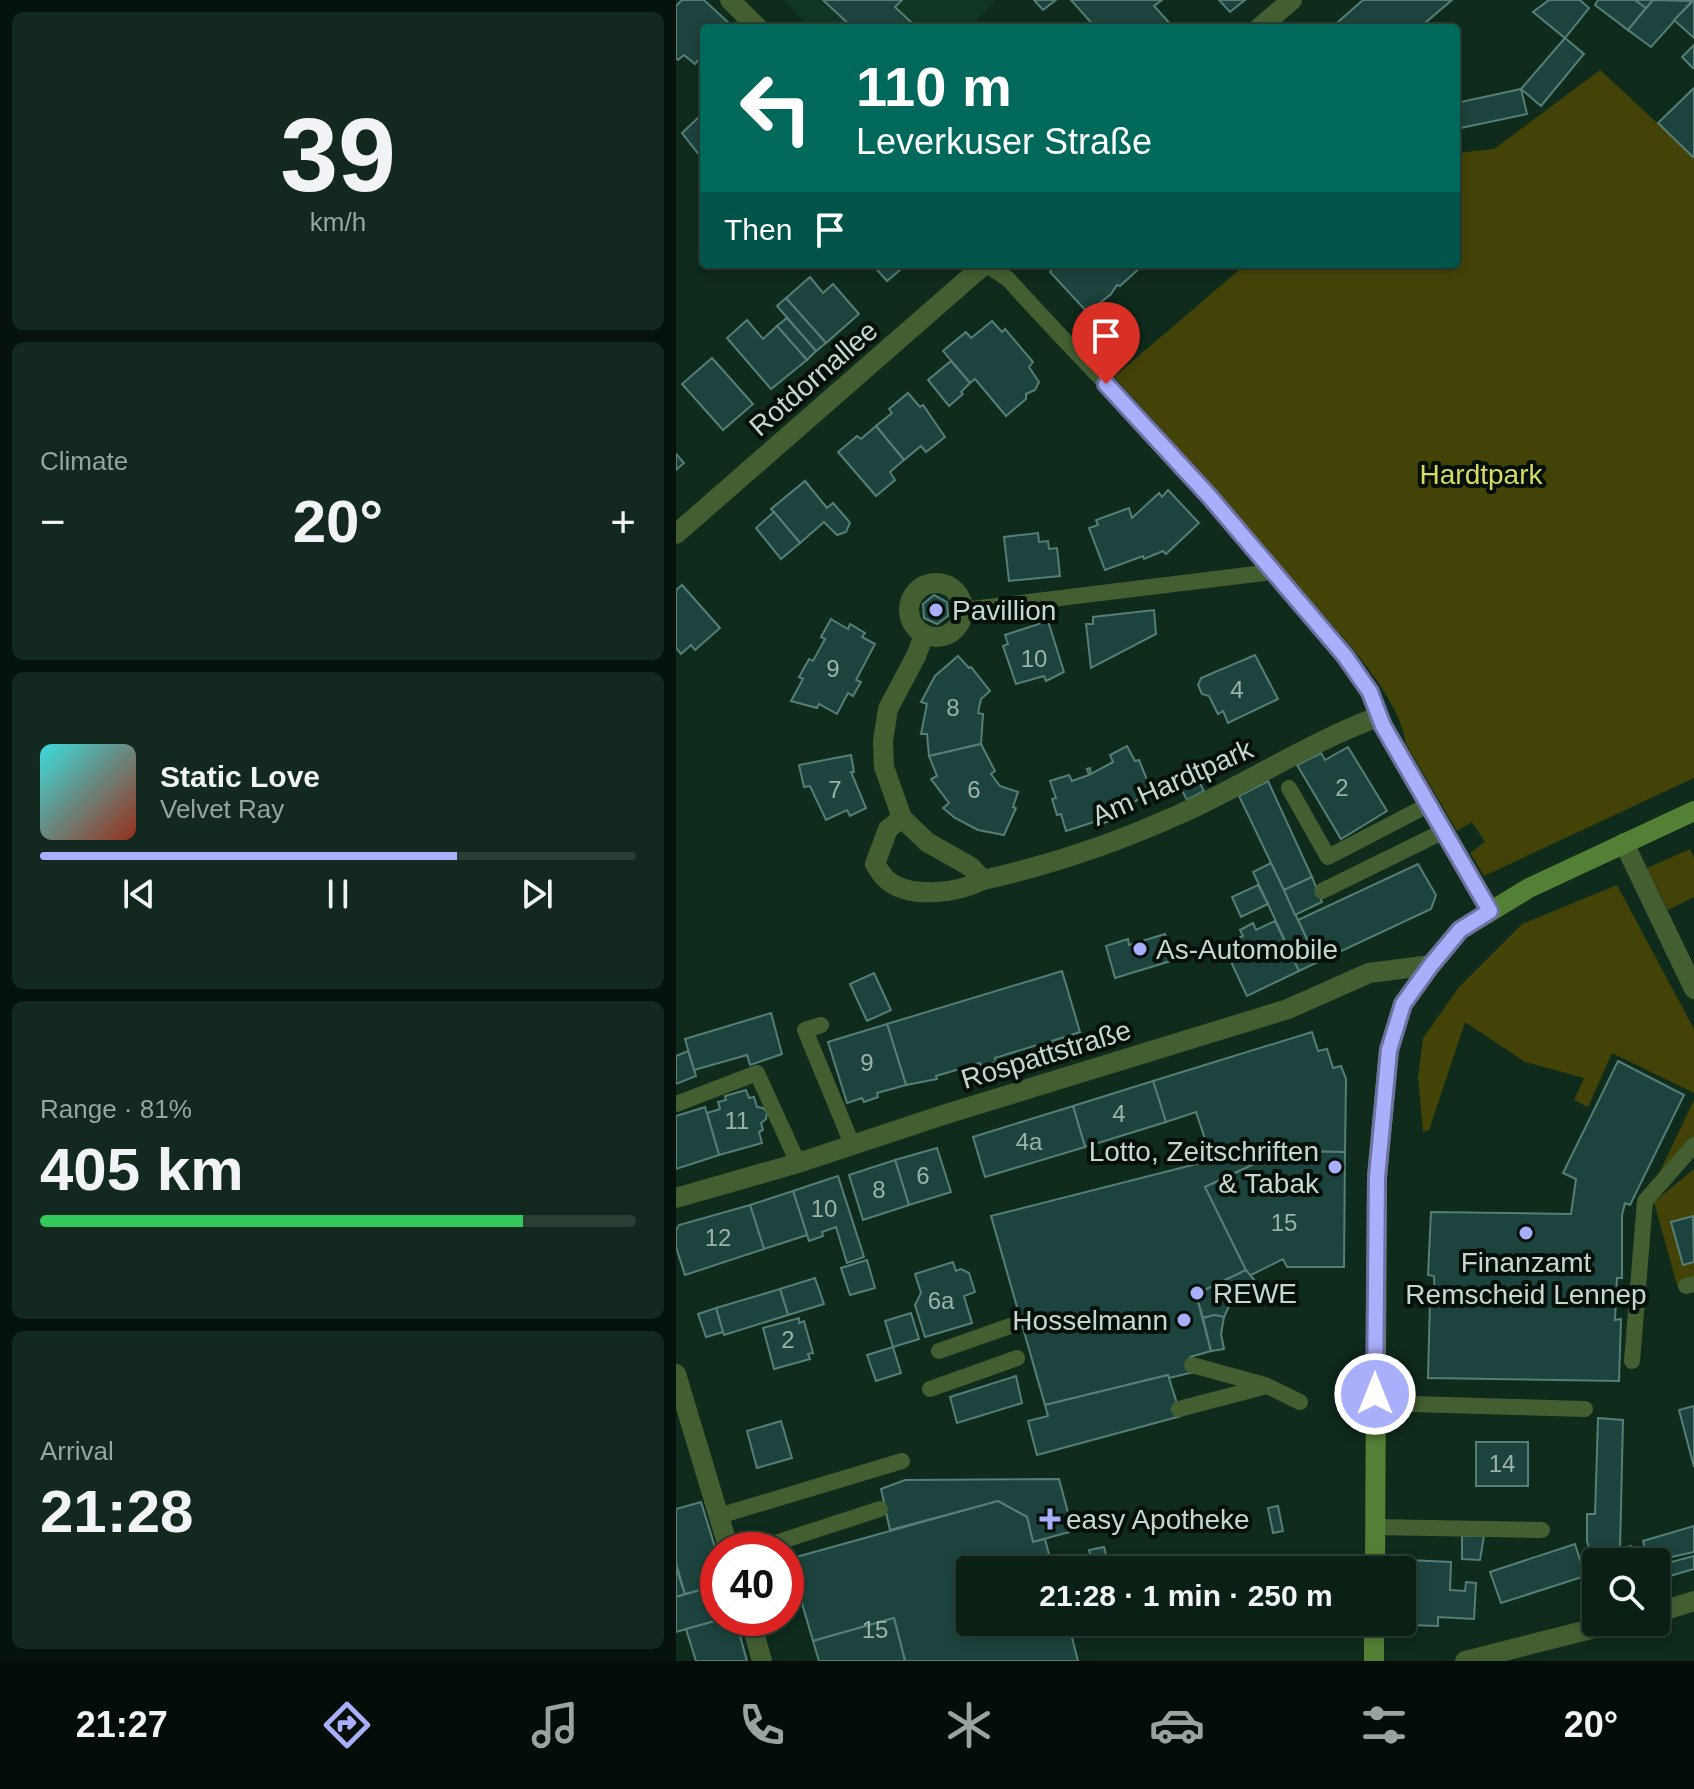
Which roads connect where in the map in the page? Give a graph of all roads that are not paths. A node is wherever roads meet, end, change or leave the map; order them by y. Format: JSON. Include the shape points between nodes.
{"nodes":[{"id":1,"x":730,"y":0,"type":"edge"},
{"id":2,"x":1292,"y":0,"type":"edge"},
{"id":3,"x":754,"y":24,"type":"edge"},
{"id":4,"x":1264,"y":24,"type":"edge"},
{"id":5,"x":980,"y":268,"type":"edge"},
{"id":6,"x":991,"y":268,"type":"edge"},
{"id":7,"x":676,"y":534,"type":"edge"},
{"id":8,"x":1271,"y":567,"type":"junction"},
{"id":9,"x":963,"y":610,"type":"junction"},
{"id":10,"x":924,"y":635,"type":"junction"},
{"id":11,"x":1378,"y":717,"type":"junction"},
{"id":12,"x":1289,"y":788,"type":"dead end"},
{"id":13,"x":1428,"y":805,"type":"junction"},
{"id":14,"x":1694,"y":811,"type":"edge"},
{"id":15,"x":902,"y":818,"type":"junction"},
{"id":16,"x":1444,"y":831,"type":"junction"},
{"id":17,"x":1624,"y":843,"type":"junction"},
{"id":18,"x":983,"y":880,"type":"junction"},
{"id":19,"x":1322,"y":891,"type":"dead end"},
{"id":20,"x":1490,"y":911,"type":"junction"},
{"id":21,"x":1431,"y":965,"type":"junction"},
{"id":22,"x":1694,"y":989,"type":"edge"},
{"id":23,"x":821,"y":1025,"type":"dead end"},
{"id":24,"x":676,"y":1104,"type":"edge"},
{"id":25,"x":852,"y":1144,"type":"junction"},
{"id":26,"x":1694,"y":1145,"type":"edge"},
{"id":27,"x":798,"y":1163,"type":"junction"},
{"id":28,"x":676,"y":1198,"type":"edge"},
{"id":29,"x":1010,"y":1326,"type":"dead end"},
{"id":30,"x":939,"y":1351,"type":"dead end"},
{"id":31,"x":1017,"y":1358,"type":"dead end"},
{"id":32,"x":1632,"y":1361,"type":"dead end"},
{"id":33,"x":1192,"y":1365,"type":"dead end"},
{"id":34,"x":676,"y":1374,"type":"edge"},
{"id":35,"x":1267,"y":1386,"type":"junction"},
{"id":36,"x":930,"y":1389,"type":"dead end"},
{"id":37,"x":1300,"y":1402,"type":"dead end"},
{"id":38,"x":1375,"y":1403,"type":"junction"},
{"id":39,"x":1179,"y":1409,"type":"dead end"},
{"id":40,"x":1585,"y":1409,"type":"dead end"},
{"id":41,"x":902,"y":1461,"type":"dead end"},
{"id":42,"x":880,"y":1509,"type":"dead end"},
{"id":43,"x":719,"y":1516,"type":"junction"},
{"id":44,"x":1375,"y":1527,"type":"junction"},
{"id":45,"x":1542,"y":1530,"type":"dead end"},
{"id":46,"x":724,"y":1532,"type":"edge"},
{"id":47,"x":804,"y":1534,"type":"edge"},
{"id":48,"x":1375,"y":1556,"type":"edge"},
{"id":49,"x":1694,"y":1601,"type":"edge"},
{"id":50,"x":1670,"y":1609,"type":"edge"},
{"id":51,"x":1582,"y":1631,"type":"edge"},
{"id":52,"x":755,"y":1636,"type":"edge"},
{"id":53,"x":1374,"y":1636,"type":"edge"},
{"id":54,"x":762,"y":1661,"type":"edge"},
{"id":55,"x":1374,"y":1661,"type":"edge"},
{"id":56,"x":1465,"y":1661,"type":"edge"}],
"edges":[{"from":1,"to":3,"type":"street"},
{"from":2,"to":4,"type":"street"},
{"from":5,"to":7,"type":"street","name":"Rotdornallee"},
{"from":6,"to":8,"type":"lane","via":[[1008,279]]},
{"from":8,"to":9,"type":"lane","via":[[1264,573]]},
{"from":8,"to":11,"type":"lane","via":[[1345,656],[1370,692]]},
{"from":9,"to":10,"type":"street","via":[[950,633]]},
{"from":9,"to":10,"type":"street","via":[[949,586],[921,587],[908,612]]},
{"from":10,"to":15,"type":"street","via":[[888,709],[883,741],[884,767]]},
{"from":11,"to":13,"type":"street"},
{"from":11,"to":18,"type":"street","name":"Am Hardtpark","via":[[1181,814],[1100,847]]},
{"from":12,"to":13,"type":"lane","via":[[1328,857]]},
{"from":13,"to":16,"type":"street"},
{"from":14,"to":17,"type":"street"},
{"from":15,"to":18,"type":"street"},
{"from":15,"to":18,"type":"street","name":"Am Hardtpark","via":[[888,829],[875,864],[888,881],[936,892]]},
{"from":16,"to":19,"type":"lane"},
{"from":16,"to":20,"type":"street"},
{"from":17,"to":20,"type":"street"},
{"from":17,"to":22,"type":"street"},
{"from":20,"to":21,"type":"street","via":[[1460,930]]},
{"from":21,"to":25,"type":"street","name":"Rospattstraße","via":[[1369,973],[1288,1009]]},
{"from":21,"to":38,"type":"street","via":[[1403,1004],[1389,1050],[1377,1177]]},
{"from":23,"to":25,"type":"lane","via":[[805,1030]]},
{"from":24,"to":27,"type":"lane","via":[[757,1073]]},
{"from":25,"to":27,"type":"street","name":"Rospattstraße"},
{"from":26,"to":32,"type":"lane","via":[[1645,1201]]},
{"from":27,"to":28,"type":"street","name":"Rospattstraße"},
{"from":29,"to":30,"type":"lane"},
{"from":31,"to":36,"type":"lane"},
{"from":33,"to":35,"type":"lane"},
{"from":34,"to":43,"type":"street"},
{"from":35,"to":37,"type":"lane"},
{"from":35,"to":39,"type":"lane"},
{"from":38,"to":40,"type":"lane"},
{"from":38,"to":44,"type":"street"},
{"from":41,"to":43,"type":"lane"},
{"from":42,"to":47,"type":"lane"},
{"from":43,"to":46,"type":"street"},
{"from":44,"to":45,"type":"lane"},
{"from":44,"to":48,"type":"street"},
{"from":49,"to":50,"type":"street"},
{"from":51,"to":56,"type":"street"},
{"from":52,"to":54,"type":"street"},
{"from":53,"to":55,"type":"street"}]}
